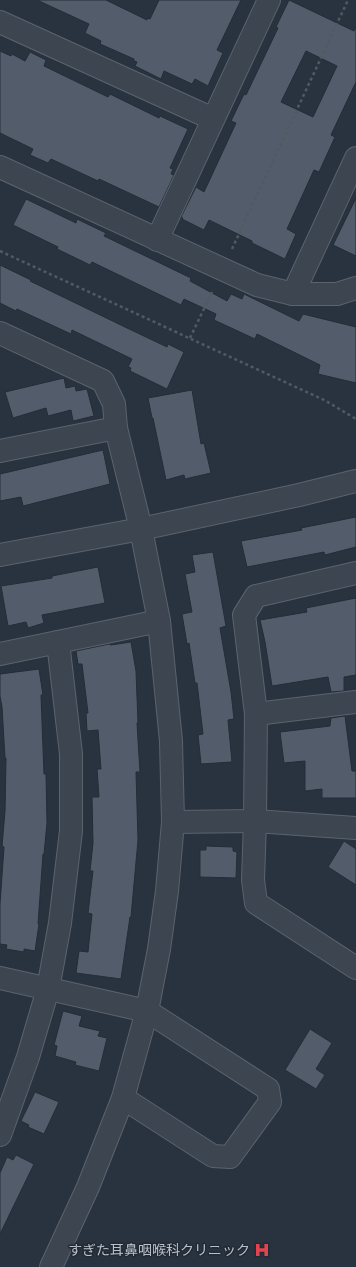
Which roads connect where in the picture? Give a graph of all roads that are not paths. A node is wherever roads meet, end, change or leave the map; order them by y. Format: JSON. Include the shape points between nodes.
{"nodes":[{"id":1,"x":267,"y":1,"type":"edge"},
{"id":2,"x":0,"y":22,"type":"edge"},
{"id":3,"x":213,"y":119,"type":"junction"},
{"id":4,"x":356,"y":158,"type":"edge"},
{"id":5,"x":0,"y":167,"type":"edge"},
{"id":6,"x":157,"y":240,"type":"junction"},
{"id":7,"x":356,"y":288,"type":"edge"},
{"id":8,"x":293,"y":294,"type":"junction"},
{"id":9,"x":0,"y":333,"type":"edge"},
{"id":10,"x":116,"y":428,"type":"junction"},
{"id":11,"x":0,"y":451,"type":"edge"},
{"id":12,"x":356,"y":481,"type":"edge"},
{"id":13,"x":141,"y":529,"type":"junction"},
{"id":14,"x":0,"y":555,"type":"edge"},
{"id":15,"x":356,"y":573,"type":"edge"},
{"id":16,"x":159,"y":621,"type":"junction"},
{"id":17,"x":58,"y":642,"type":"junction"},
{"id":18,"x":0,"y":654,"type":"edge"},
{"id":19,"x":356,"y":702,"type":"edge"},
{"id":20,"x":256,"y":714,"type":"junction"},
{"id":21,"x":255,"y":821,"type":"junction"},
{"id":22,"x":173,"y":822,"type":"junction"},
{"id":23,"x":356,"y":828,"type":"edge"},
{"id":24,"x":356,"y":968,"type":"edge"},
{"id":25,"x":0,"y":978,"type":"edge"},
{"id":26,"x":48,"y":989,"type":"junction"},
{"id":27,"x":146,"y":1010,"type":"junction"},
{"id":28,"x":123,"y":1098,"type":"junction"},
{"id":29,"x":0,"y":1135,"type":"edge"},
{"id":30,"x":50,"y":1267,"type":"edge"}],
"edges":[{"from":1,"to":3,"type":"street"},
{"from":2,"to":3,"type":"street"},
{"from":3,"to":6,"type":"street"},
{"from":4,"to":8,"type":"street"},
{"from":5,"to":6,"type":"street"},
{"from":6,"to":8,"type":"street","via":[[257,285]]},
{"from":7,"to":8,"type":"street","via":[[337,294]]},
{"from":9,"to":10,"type":"street","via":[[103,381],[114,404]]},
{"from":10,"to":11,"type":"street"},
{"from":10,"to":13,"type":"street"},
{"from":12,"to":13,"type":"street"},
{"from":13,"to":14,"type":"street"},
{"from":13,"to":16,"type":"street"},
{"from":15,"to":20,"type":"street","via":[[256,596],[244,615]]},
{"from":16,"to":17,"type":"street"},
{"from":16,"to":22,"type":"street","via":[[171,741]]},
{"from":17,"to":18,"type":"street"},
{"from":17,"to":26,"type":"street","via":[[71,754],[71,831],[60,923]]},
{"from":19,"to":20,"type":"street"},
{"from":20,"to":21,"type":"street"},
{"from":21,"to":22,"type":"street"},
{"from":21,"to":23,"type":"street"},
{"from":21,"to":24,"type":"street","via":[[253,880],[256,903]]},
{"from":22,"to":27,"type":"street","via":[[159,949]]},
{"from":25,"to":26,"type":"street"},
{"from":26,"to":27,"type":"street"},
{"from":26,"to":29,"type":"street","via":[[28,1057]]},
{"from":27,"to":28,"type":"street"},
{"from":27,"to":28,"type":"street","via":[[268,1089],[270,1102],[230,1157],[213,1156]]},
{"from":28,"to":30,"type":"street","via":[[88,1187]]}]}
